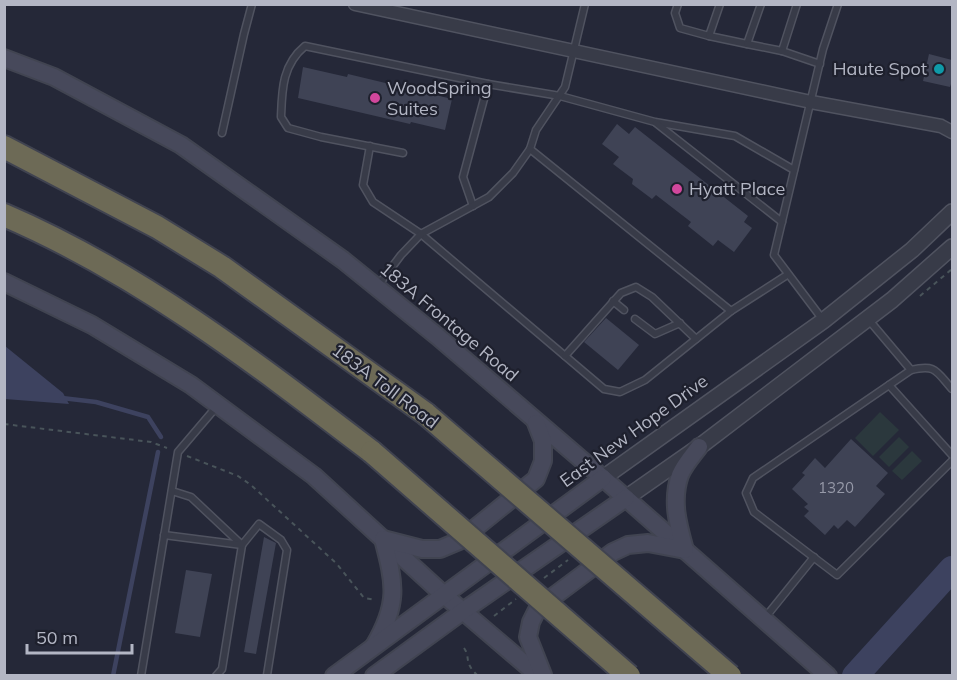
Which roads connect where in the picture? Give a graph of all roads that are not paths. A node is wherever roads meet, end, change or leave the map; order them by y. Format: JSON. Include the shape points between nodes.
{"nodes":[{"id":1,"x":252,"y":4,"type":"edge"},
{"id":2,"x":355,"y":4,"type":"edge"},
{"id":3,"x":585,"y":4,"type":"edge"},
{"id":4,"x":678,"y":4,"type":"edge"},
{"id":5,"x":720,"y":4,"type":"edge"},
{"id":6,"x":761,"y":4,"type":"edge"},
{"id":7,"x":797,"y":4,"type":"edge"},
{"id":8,"x":838,"y":4,"type":"edge"},
{"id":9,"x":709,"y":36,"type":"junction"},
{"id":10,"x":747,"y":44,"type":"junction"},
{"id":11,"x":575,"y":50,"type":"junction"},
{"id":12,"x":782,"y":51,"type":"junction"},
{"id":13,"x":4,"y":58,"type":"edge"},
{"id":14,"x":820,"y":64,"type":"junction"},
{"id":15,"x":488,"y":84,"type":"junction"},
{"id":16,"x":560,"y":96,"type":"junction"},
{"id":17,"x":811,"y":102,"type":"junction"},
{"id":18,"x":656,"y":122,"type":"junction"},
{"id":19,"x":952,"y":132,"type":"edge"},
{"id":20,"x":222,"y":133,"type":"dead end"},
{"id":21,"x":370,"y":146,"type":"junction"},
{"id":22,"x":4,"y":147,"type":"edge"},
{"id":23,"x":530,"y":149,"type":"junction"},
{"id":24,"x":403,"y":153,"type":"dead end"},
{"id":25,"x":794,"y":170,"type":"junction"},
{"id":26,"x":473,"y":206,"type":"junction"},
{"id":27,"x":952,"y":212,"type":"edge"},
{"id":28,"x":4,"y":215,"type":"edge"},
{"id":29,"x":782,"y":222,"type":"junction"},
{"id":30,"x":421,"y":234,"type":"junction"},
{"id":31,"x":952,"y":247,"type":"edge"},
{"id":32,"x":787,"y":275,"type":"junction"},
{"id":33,"x":4,"y":282,"type":"edge"},
{"id":34,"x":377,"y":287,"type":"junction"},
{"id":35,"x":613,"y":301,"type":"junction"},
{"id":36,"x":624,"y":310,"type":"dead end"},
{"id":37,"x":731,"y":311,"type":"junction"},
{"id":38,"x":868,"y":318,"type":"junction"},
{"id":39,"x":635,"y":319,"type":"dead end"},
{"id":40,"x":823,"y":321,"type":"junction"},
{"id":41,"x":680,"y":323,"type":"junction"},
{"id":42,"x":696,"y":339,"type":"junction"},
{"id":43,"x":565,"y":356,"type":"junction"},
{"id":44,"x":911,"y":370,"type":"junction"},
{"id":45,"x":889,"y":385,"type":"junction"},
{"id":46,"x":952,"y":388,"type":"edge"},
{"id":47,"x":219,"y":405,"type":"junction"},
{"id":48,"x":534,"y":419,"type":"junction"},
{"id":49,"x":699,"y":447,"type":"junction"},
{"id":50,"x":952,"y":455,"type":"edge"},
{"id":51,"x":952,"y":461,"type":"edge"},
{"id":52,"x":603,"y":478,"type":"junction"},
{"id":53,"x":172,"y":491,"type":"junction"},
{"id":54,"x":626,"y":498,"type":"junction"},
{"id":55,"x":164,"y":535,"type":"junction"},
{"id":56,"x":383,"y":539,"type":"junction"},
{"id":57,"x":242,"y":545,"type":"junction"},
{"id":58,"x":686,"y":550,"type":"junction"},
{"id":59,"x":814,"y":557,"type":"junction"},
{"id":60,"x":444,"y":595,"type":"junction"},
{"id":61,"x":463,"y":610,"type":"junction"},
{"id":62,"x":763,"y":619,"type":"junction"},
{"id":63,"x":374,"y":646,"type":"junction"},
{"id":64,"x":141,"y":675,"type":"edge"},
{"id":65,"x":216,"y":675,"type":"edge"},
{"id":66,"x":267,"y":675,"type":"edge"},
{"id":67,"x":334,"y":675,"type":"edge"},
{"id":68,"x":374,"y":675,"type":"edge"},
{"id":69,"x":541,"y":675,"type":"edge"},
{"id":70,"x":630,"y":675,"type":"edge"},
{"id":71,"x":730,"y":675,"type":"edge"},
{"id":72,"x":828,"y":675,"type":"edge"}],
"edges":[{"from":1,"to":20,"type":"lane"},
{"from":2,"to":11,"type":"street"},
{"from":3,"to":11,"type":"lane"},
{"from":4,"to":9,"type":"lane","via":[[675,13],[680,28]]},
{"from":5,"to":9,"type":"lane"},
{"from":6,"to":10,"type":"lane"},
{"from":7,"to":12,"type":"lane"},
{"from":8,"to":14,"type":"lane"},
{"from":9,"to":10,"type":"lane"},
{"from":10,"to":12,"type":"lane"},
{"from":11,"to":16,"type":"lane"},
{"from":11,"to":17,"type":"street"},
{"from":12,"to":14,"type":"lane"},
{"from":13,"to":34,"type":"main road","name":"183A Frontage Road","via":[[54,77],[181,144]]},
{"from":14,"to":17,"type":"lane"},
{"from":15,"to":16,"type":"lane"},
{"from":15,"to":21,"type":"lane","via":[[305,46],[294,55],[283,84],[280,117],[288,128]]},
{"from":15,"to":26,"type":"lane","via":[[463,177]]},
{"from":16,"to":18,"type":"lane"},
{"from":16,"to":23,"type":"lane","via":[[536,130]]},
{"from":17,"to":19,"type":"street","via":[[941,126]]},
{"from":17,"to":25,"type":"lane"},
{"from":18,"to":25,"type":"lane","via":[[735,136]]},
{"from":18,"to":29,"type":"lane"},
{"from":21,"to":24,"type":"lane"},
{"from":21,"to":30,"type":"lane","via":[[363,184],[373,202]]},
{"from":22,"to":71,"type":"highway","name":"183A Toll Road","bridge":true,"via":[[157,227],[222,267],[426,414]]},
{"from":23,"to":26,"type":"lane","via":[[489,197]]},
{"from":23,"to":37,"type":"lane"},
{"from":25,"to":29,"type":"lane"},
{"from":26,"to":30,"type":"lane"},
{"from":27,"to":40,"type":"street","name":"East New Hope Drive","via":[[912,250]]},
{"from":28,"to":70,"type":"highway","bridge":true,"via":[[49,234],[245,355],[372,452]]},
{"from":29,"to":32,"type":"lane","via":[[774,255]]},
{"from":30,"to":34,"type":"lane"},
{"from":30,"to":43,"type":"lane"},
{"from":31,"to":38,"type":"street"},
{"from":32,"to":37,"type":"lane"},
{"from":32,"to":40,"type":"lane"},
{"from":33,"to":47,"type":"main road","via":[[92,324]]},
{"from":34,"to":48,"type":"main road","name":"183A Frontage Road"},
{"from":35,"to":36,"type":"lane"},
{"from":35,"to":41,"type":"lane","via":[[621,293],[636,288]]},
{"from":35,"to":43,"type":"lane"},
{"from":37,"to":42,"type":"lane"},
{"from":38,"to":44,"type":"lane"},
{"from":38,"to":49,"type":"street"},
{"from":39,"to":41,"type":"lane","via":[[655,334]]},
{"from":40,"to":52,"type":"street","name":"East New Hope Drive"},
{"from":41,"to":42,"type":"lane"},
{"from":42,"to":43,"type":"lane","via":[[645,380],[620,392],[604,389]]},
{"from":44,"to":45,"type":"lane"},
{"from":44,"to":46,"type":"lane","via":[[926,366],[934,369]]},
{"from":45,"to":50,"type":"lane"},
{"from":45,"to":59,"type":"lane","via":[[753,478],[746,493],[754,512]]},
{"from":47,"to":53,"type":"lane","via":[[178,452]]},
{"from":47,"to":56,"type":"main road","via":[[314,476]]},
{"from":48,"to":52,"type":"main road","name":"183A Frontage Road"},
{"from":48,"to":56,"type":"main road","via":[[543,441],[543,461],[536,479],[459,541],[440,549],[422,549]]},
{"from":49,"to":54,"type":"street"},
{"from":49,"to":58,"type":"main road","via":[[681,473],[675,503]]},
{"from":51,"to":59,"type":"lane","via":[[837,575]]},
{"from":52,"to":54,"type":"main road","name":"183A Frontage Road"},
{"from":52,"to":60,"type":"main road","name":"East New Hope Drive"},
{"from":53,"to":55,"type":"lane"},
{"from":53,"to":57,"type":"lane","via":[[191,497]]},
{"from":54,"to":58,"type":"main road","name":"183A Frontage Road"},
{"from":54,"to":61,"type":"main road"},
{"from":55,"to":57,"type":"lane"},
{"from":55,"to":64,"type":"lane"},
{"from":56,"to":60,"type":"main road"},
{"from":56,"to":63,"type":"main road","via":[[391,570],[392,600],[389,618]]},
{"from":57,"to":65,"type":"lane","via":[[222,669]]},
{"from":57,"to":66,"type":"lane","via":[[259,524],[287,550]]},
{"from":58,"to":62,"type":"main road","name":"183A Frontage Road"},
{"from":58,"to":69,"type":"main road","via":[[648,543],[628,545],[538,608],[528,638]]},
{"from":59,"to":62,"type":"lane"},
{"from":60,"to":61,"type":"main road"},
{"from":60,"to":63,"type":"main road","name":"East New Hope Drive"},
{"from":61,"to":68,"type":"main road"},
{"from":61,"to":69,"type":"main road"},
{"from":62,"to":72,"type":"main road","name":"183A Frontage Road"},
{"from":63,"to":67,"type":"main road","name":"East New Hope Drive"}]}
